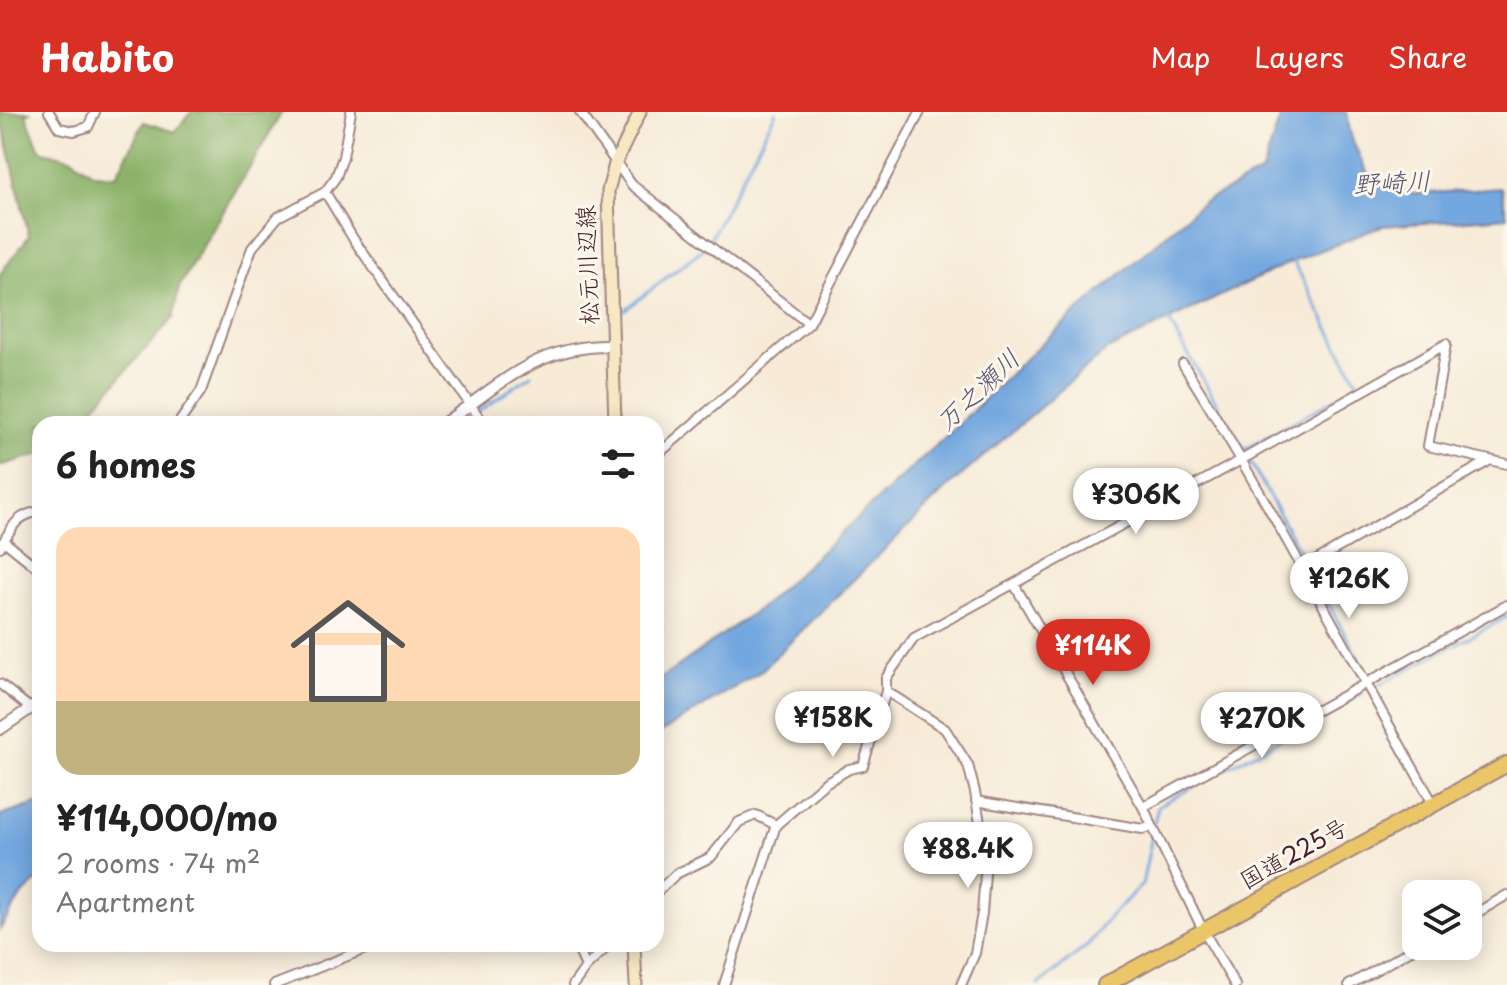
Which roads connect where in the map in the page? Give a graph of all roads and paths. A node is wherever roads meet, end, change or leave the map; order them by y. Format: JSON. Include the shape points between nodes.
{"nodes":[{"id":1,"x":49,"y":112,"type":"edge"},
{"id":2,"x":95,"y":112,"type":"edge"},
{"id":3,"x":351,"y":112,"type":"edge"},
{"id":4,"x":580,"y":112,"type":"edge"},
{"id":5,"x":640,"y":112,"type":"edge"},
{"id":6,"x":920,"y":112,"type":"edge"},
{"id":7,"x":615,"y":164,"type":"junction"},
{"id":8,"x":325,"y":192,"type":"junction"},
{"id":9,"x":809,"y":324,"type":"junction"},
{"id":10,"x":612,"y":346,"type":"junction"},
{"id":11,"x":1183,"y":364,"type":"dead end"},
{"id":12,"x":475,"y":410,"type":"junction"},
{"id":13,"x":184,"y":416,"type":"edge"},
{"id":14,"x":461,"y":416,"type":"edge"},
{"id":15,"x":479,"y":416,"type":"edge"},
{"id":16,"x":615,"y":416,"type":"edge"},
{"id":17,"x":664,"y":449,"type":"edge"},
{"id":18,"x":1243,"y":459,"type":"junction"},
{"id":19,"x":1487,"y":462,"type":"junction"},
{"id":20,"x":1507,"y":464,"type":"edge"},
{"id":21,"x":32,"y":513,"type":"edge"},
{"id":22,"x":2,"y":544,"type":"edge"},
{"id":23,"x":32,"y":565,"type":"edge"},
{"id":24,"x":1306,"y":567,"type":"junction"},
{"id":25,"x":1014,"y":584,"type":"junction"},
{"id":26,"x":1507,"y":605,"type":"edge"},
{"id":27,"x":0,"y":684,"type":"edge"},
{"id":28,"x":1366,"y":686,"type":"junction"},
{"id":29,"x":886,"y":691,"type":"junction"},
{"id":30,"x":32,"y":702,"type":"edge"},
{"id":31,"x":32,"y":708,"type":"edge"},
{"id":32,"x":0,"y":729,"type":"edge"},
{"id":33,"x":1507,"y":764,"type":"edge"},
{"id":34,"x":976,"y":801,"type":"junction"},
{"id":35,"x":1433,"y":803,"type":"junction"},
{"id":36,"x":1143,"y":807,"type":"junction"},
{"id":37,"x":776,"y":825,"type":"junction"},
{"id":38,"x":1153,"y":831,"type":"junction"},
{"id":39,"x":664,"y":885,"type":"edge"},
{"id":40,"x":1507,"y":895,"type":"edge"},
{"id":41,"x":1482,"y":910,"type":"edge"},
{"id":42,"x":1203,"y":930,"type":"junction"},
{"id":43,"x":358,"y":952,"type":"edge"},
{"id":44,"x":579,"y":952,"type":"edge"},
{"id":45,"x":602,"y":952,"type":"edge"},
{"id":46,"x":634,"y":952,"type":"edge"},
{"id":47,"x":1402,"y":955,"type":"edge"},
{"id":48,"x":586,"y":967,"type":"junction"},
{"id":49,"x":274,"y":985,"type":"edge"},
{"id":50,"x":573,"y":985,"type":"edge"},
{"id":51,"x":636,"y":985,"type":"edge"},
{"id":52,"x":724,"y":985,"type":"edge"},
{"id":53,"x":961,"y":985,"type":"edge"},
{"id":54,"x":1105,"y":985,"type":"edge"},
{"id":55,"x":1235,"y":985,"type":"edge"},
{"id":56,"x":1349,"y":985,"type":"edge"}],
"edges":[{"from":1,"to":2,"type":"street","via":[[59,128],[74,131],[88,127]]},
{"from":3,"to":8,"type":"street","via":[[343,157]]},
{"from":4,"to":7,"type":"street"},
{"from":5,"to":7,"type":"main road","name":"松元川辺線"},
{"from":6,"to":9,"type":"street"},
{"from":7,"to":9,"type":"street","via":[[632,185]]},
{"from":7,"to":10,"type":"main road","name":"松元川辺線","via":[[607,203]]},
{"from":8,"to":12,"type":"street"},
{"from":8,"to":13,"type":"street","via":[[278,217],[252,248],[201,391]]},
{"from":9,"to":17,"type":"street"},
{"from":10,"to":12,"type":"street","via":[[576,348],[531,362]]},
{"from":10,"to":16,"type":"main road","name":"松元川辺線"},
{"from":11,"to":18,"type":"street"},
{"from":12,"to":14,"type":"street"},
{"from":12,"to":15,"type":"street"},
{"from":18,"to":19,"type":"street","via":[[1446,344],[1428,446]]},
{"from":18,"to":24,"type":"street"},
{"from":18,"to":25,"type":"street"},
{"from":19,"to":20,"type":"street"},
{"from":19,"to":24,"type":"street"},
{"from":21,"to":22,"type":"street","via":[[9,529]]},
{"from":22,"to":23,"type":"street"},
{"from":24,"to":28,"type":"street"},
{"from":25,"to":29,"type":"street","via":[[914,638],[886,678]]},
{"from":25,"to":36,"type":"street"},
{"from":26,"to":28,"type":"street"},
{"from":27,"to":30,"type":"street"},
{"from":28,"to":35,"type":"street"},
{"from":28,"to":36,"type":"street"},
{"from":29,"to":34,"type":"street","via":[[945,729],[968,765]]},
{"from":29,"to":37,"type":"street","via":[[863,766],[834,777]]},
{"from":31,"to":32,"type":"street"},
{"from":33,"to":35,"type":"highway","name":"国道225号"},
{"from":34,"to":38,"type":"street"},
{"from":34,"to":53,"type":"street","via":[[985,874],[975,953]]},
{"from":35,"to":42,"type":"highway","name":"国道225号"},
{"from":36,"to":38,"type":"street"},
{"from":37,"to":39,"type":"street","via":[[756,815],[745,818],[711,857]]},
{"from":37,"to":52,"type":"street"},
{"from":38,"to":42,"type":"street"},
{"from":40,"to":41,"type":"street"},
{"from":42,"to":54,"type":"highway","name":"国道225号"},
{"from":42,"to":55,"type":"street"},
{"from":43,"to":49,"type":"street"},
{"from":44,"to":48,"type":"street"},
{"from":45,"to":48,"type":"street"},
{"from":46,"to":51,"type":"main road"},
{"from":47,"to":56,"type":"street"},
{"from":48,"to":50,"type":"street"}]}
